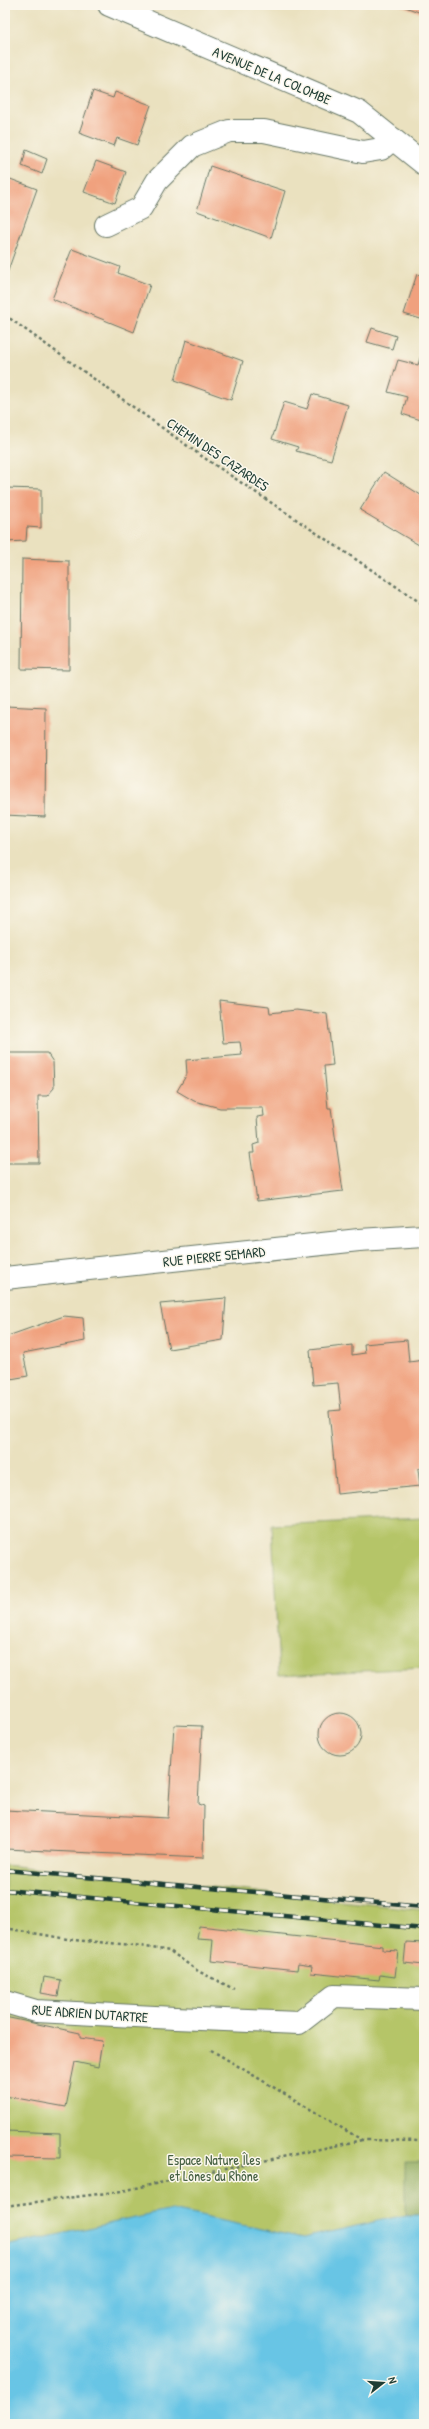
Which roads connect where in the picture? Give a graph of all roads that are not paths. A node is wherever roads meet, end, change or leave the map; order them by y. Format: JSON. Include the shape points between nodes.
{"nodes":[{"id":1,"x":110,"y":5,"type":"edge"},
{"id":2,"x":393,"y":139,"type":"junction"},
{"id":3,"x":424,"y":164,"type":"edge"},
{"id":4,"x":106,"y":225,"type":"dead end"},
{"id":5,"x":424,"y":1236,"type":"edge"},
{"id":6,"x":5,"y":1278,"type":"edge"},
{"id":7,"x":424,"y":1999,"type":"edge"},
{"id":8,"x":5,"y":2002,"type":"edge"}],
"edges":[{"from":1,"to":2,"type":"street","name":"AVENUE DE LA COLOMBE","via":[[359,112]]},
{"from":2,"to":3,"type":"street","name":"AVENUE DE LA COLOMBE"},
{"from":2,"to":4,"type":"street","via":[[381,149],[363,152],[264,130],[229,132],[192,146],[157,180],[141,208]]},
{"from":5,"to":6,"type":"street","name":"RUE PIERRE SEMARD","via":[[360,1240]]},
{"from":7,"to":8,"type":"street","name":"RUE ADRIEN DUTARTRE","via":[[334,1996],[299,2023],[36,2011]]}]}
